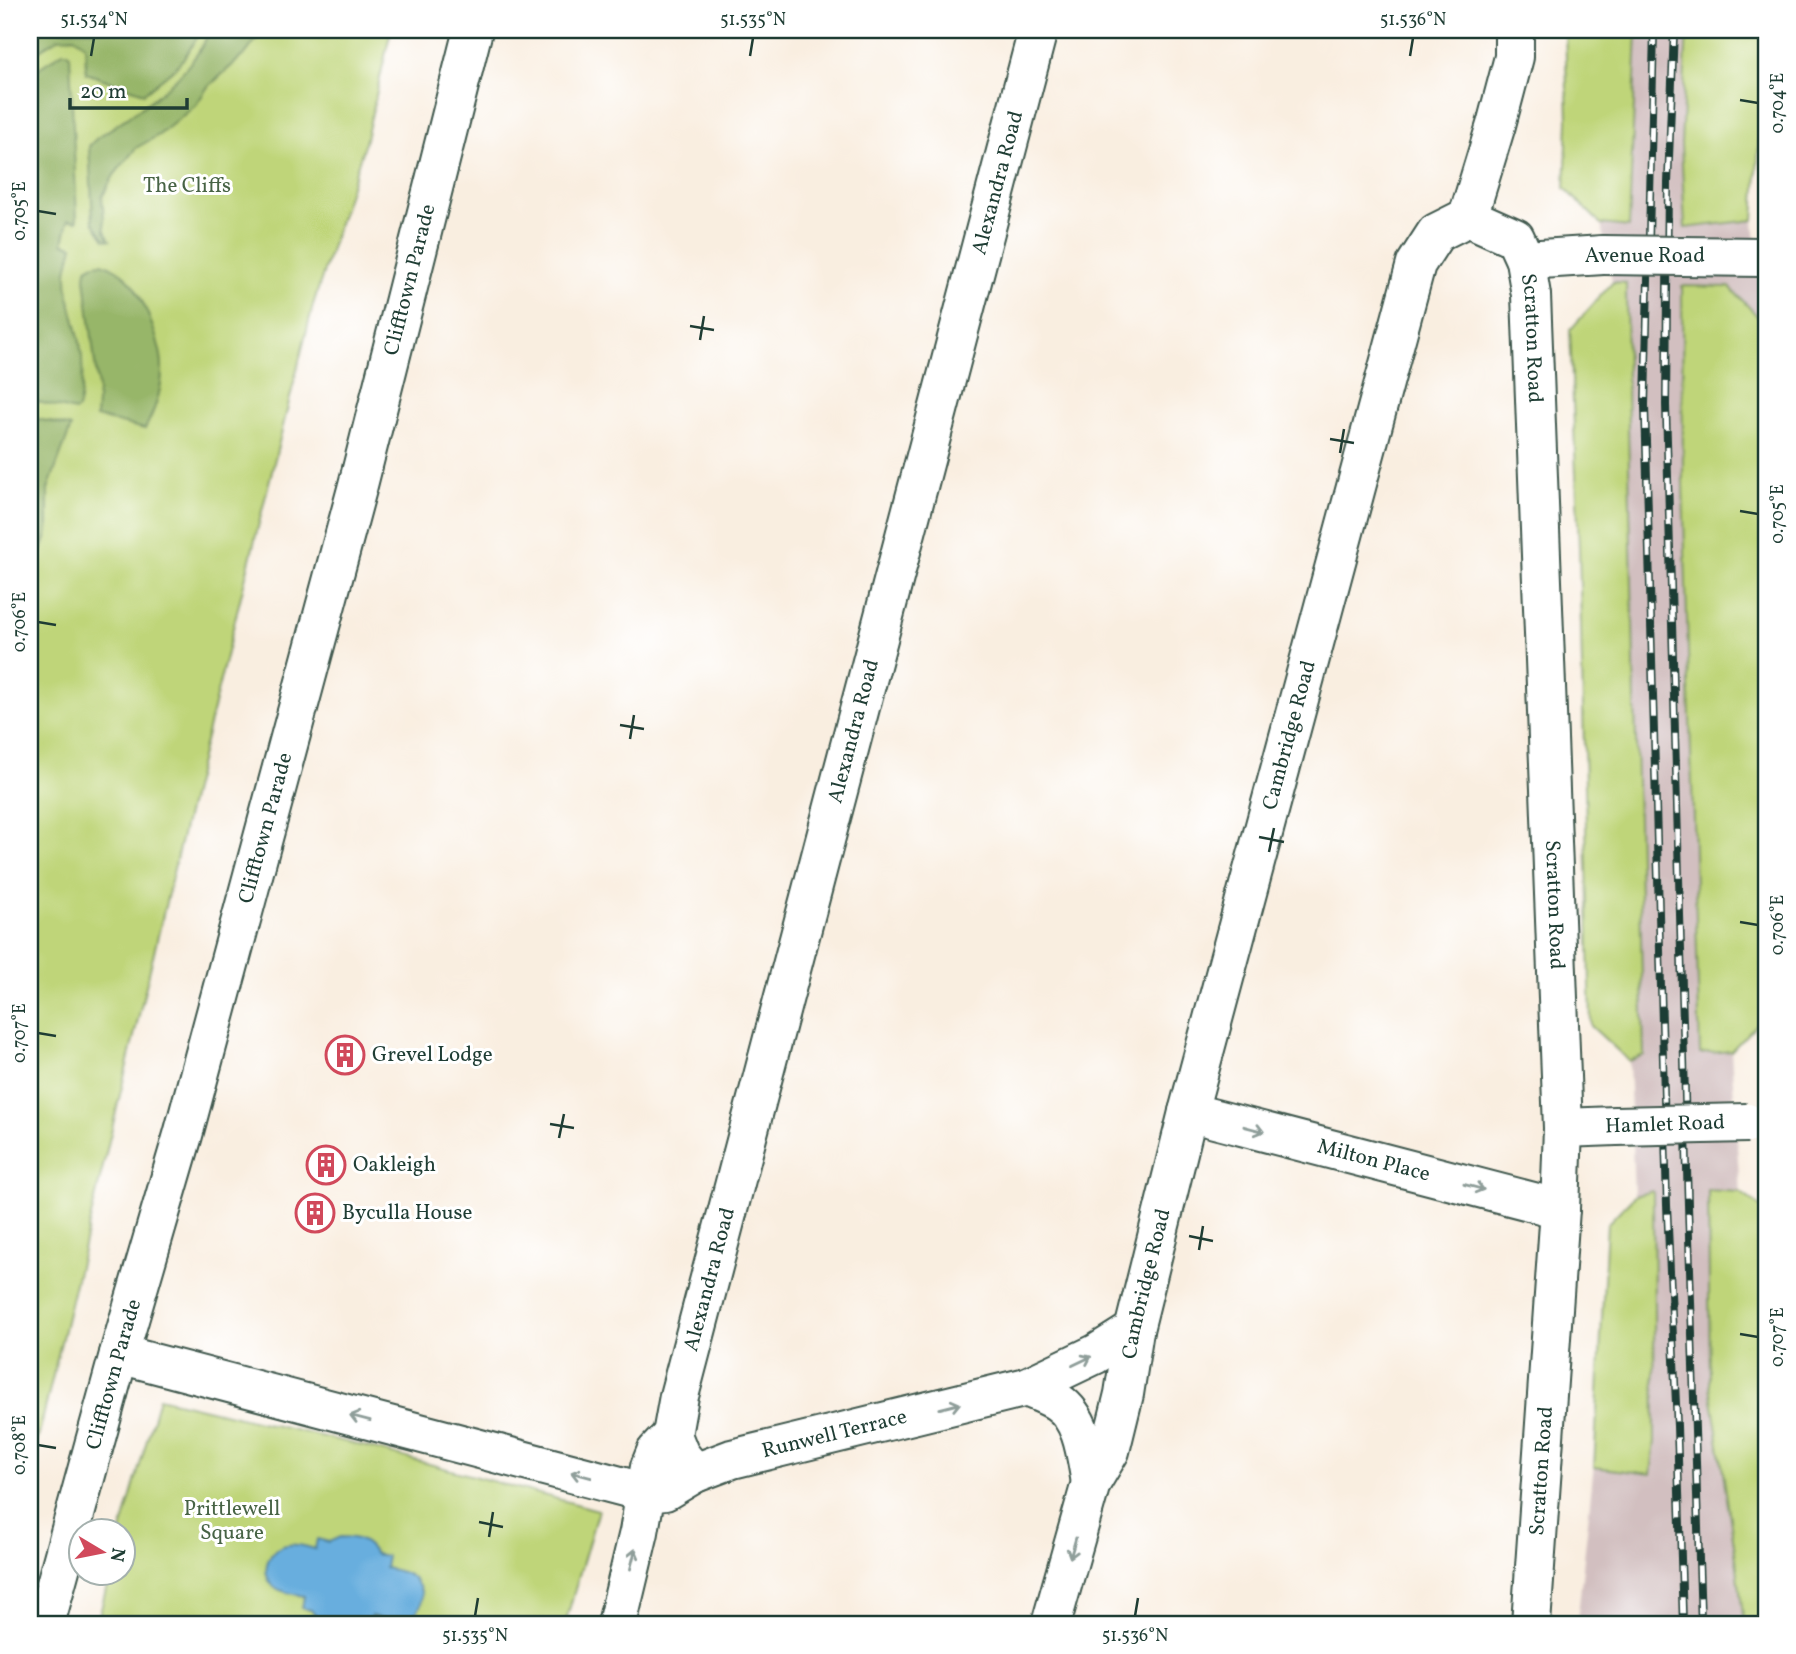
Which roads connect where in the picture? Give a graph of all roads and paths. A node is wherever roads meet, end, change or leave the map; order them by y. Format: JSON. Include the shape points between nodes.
{"nodes":[{"id":1,"x":473,"y":30,"type":"edge"},
{"id":2,"x":1038,"y":30,"type":"edge"},
{"id":3,"x":1514,"y":30,"type":"edge"},
{"id":4,"x":1468,"y":216,"type":"junction"},
{"id":5,"x":1764,"y":258,"type":"edge"},
{"id":6,"x":1525,"y":260,"type":"junction"},
{"id":7,"x":1188,"y":1112,"type":"junction"},
{"id":8,"x":1757,"y":1124,"type":"edge"},
{"id":9,"x":1563,"y":1128,"type":"junction"},
{"id":10,"x":1560,"y":1209,"type":"junction"},
{"id":11,"x":1133,"y":1330,"type":"junction"},
{"id":12,"x":119,"y":1354,"type":"junction"},
{"id":13,"x":1027,"y":1387,"type":"junction"},
{"id":14,"x":672,"y":1435,"type":"junction"},
{"id":15,"x":695,"y":1473,"type":"junction"},
{"id":16,"x":1091,"y":1483,"type":"junction"},
{"id":17,"x":647,"y":1493,"type":"junction"},
{"id":18,"x":45,"y":1624,"type":"edge"},
{"id":19,"x":617,"y":1624,"type":"edge"},
{"id":20,"x":1051,"y":1624,"type":"edge"},
{"id":21,"x":1531,"y":1624,"type":"edge"}],
"edges":[{"from":1,"to":12,"type":"street","name":"Clifftown Parade","via":[[357,489]]},
{"from":2,"to":14,"type":"street","name":"Alexandra Road"},
{"from":3,"to":4,"type":"street","via":[[1514,57]]},
{"from":4,"to":6,"type":"street","name":"Scratton Road","via":[[1515,238]]},
{"from":4,"to":7,"type":"street","name":"Cambridge Road","via":[[1436,233],[1416,264]]},
{"from":5,"to":6,"type":"street","name":"Avenue Road","bridge":true,"via":[[1603,255]]},
{"from":6,"to":9,"type":"street","name":"Scratton Road","via":[[1531,295]]},
{"from":7,"to":10,"type":"street","name":"Milton Place","one_way":true},
{"from":7,"to":11,"type":"street","name":"Cambridge Road"},
{"from":8,"to":9,"type":"street","name":"Hamlet Road","bridge":true},
{"from":9,"to":10,"type":"street","name":"Scratton Road"},
{"from":10,"to":21,"type":"street","name":"Scratton Road"},
{"from":13,"to":11,"type":"street","name":"Runwell Terrace","one_way":true,"via":[[1096,1354]]},
{"from":11,"to":16,"type":"street","name":"Cambridge Road","via":[[1110,1451]]},
{"from":17,"to":12,"type":"street","one_way":true},
{"from":12,"to":18,"type":"street","name":"Clifftown Parade"},
{"from":15,"to":13,"type":"street","name":"Runwell Terrace","one_way":true,"via":[[732,1459]]},
{"from":13,"to":16,"type":"street","via":[[1058,1402],[1075,1420]]},
{"from":14,"to":15,"type":"street","via":[[680,1455]]},
{"from":14,"to":17,"type":"street","name":"Alexandra Road","via":[[656,1452]]},
{"from":15,"to":17,"type":"street","name":"Runwell Terrace","via":[[665,1492]]},
{"from":16,"to":20,"type":"street","name":"Cambridge Road","one_way":true},
{"from":19,"to":17,"type":"street","name":"Alexandra Road","one_way":true}]}
